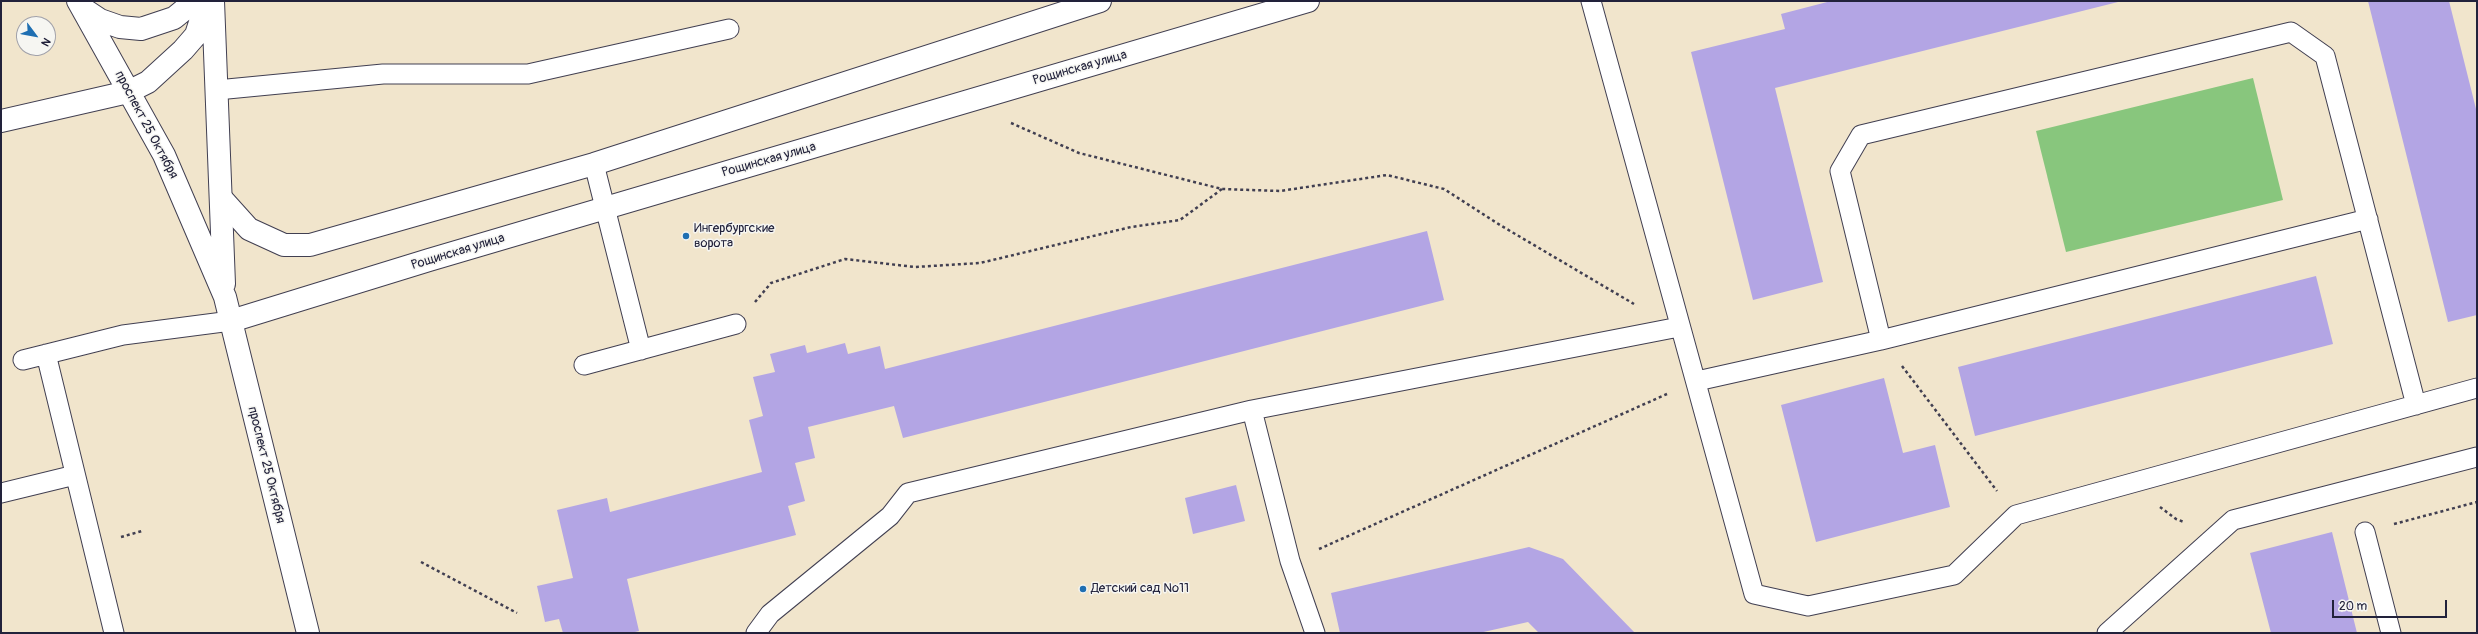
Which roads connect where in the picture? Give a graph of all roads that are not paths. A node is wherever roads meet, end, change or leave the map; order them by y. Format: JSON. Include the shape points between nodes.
{"nodes":[{"id":1,"x":195,"y":1,"type":"edge"},
{"id":2,"x":207,"y":1,"type":"edge"},
{"id":3,"x":213,"y":1,"type":"edge"},
{"id":4,"x":1100,"y":1,"type":"edge"},
{"id":5,"x":1308,"y":1,"type":"edge"},
{"id":6,"x":1591,"y":1,"type":"edge"},
{"id":7,"x":79,"y":4,"type":"edge"},
{"id":8,"x":729,"y":29,"type":"dead end"},
{"id":9,"x":217,"y":90,"type":"junction"},
{"id":10,"x":128,"y":92,"type":"junction"},
{"id":11,"x":1,"y":121,"type":"edge"},
{"id":12,"x":594,"y":164,"type":"junction"},
{"id":13,"x":222,"y":199,"type":"junction"},
{"id":14,"x":606,"y":208,"type":"junction"},
{"id":15,"x":2368,"y":219,"type":"junction"},
{"id":16,"x":224,"y":297,"type":"junction"},
{"id":17,"x":231,"y":321,"type":"junction"},
{"id":18,"x":736,"y":324,"type":"road end"},
{"id":19,"x":1679,"y":326,"type":"junction"},
{"id":20,"x":1881,"y":340,"type":"junction"},
{"id":21,"x":640,"y":350,"type":"junction"},
{"id":22,"x":46,"y":354,"type":"junction"},
{"id":23,"x":23,"y":360,"type":"dead end"},
{"id":24,"x":584,"y":365,"type":"dead end"},
{"id":25,"x":1697,"y":381,"type":"junction"},
{"id":26,"x":2477,"y":388,"type":"edge"},
{"id":27,"x":2416,"y":405,"type":"junction"},
{"id":28,"x":1252,"y":410,"type":"junction"},
{"id":29,"x":2477,"y":456,"type":"edge"},
{"id":30,"x":75,"y":475,"type":"junction"},
{"id":31,"x":1,"y":493,"type":"edge"},
{"id":32,"x":2365,"y":532,"type":"road end"},
{"id":33,"x":114,"y":633,"type":"edge"},
{"id":34,"x":308,"y":633,"type":"edge"},
{"id":35,"x":756,"y":633,"type":"edge"},
{"id":36,"x":1315,"y":633,"type":"edge"},
{"id":37,"x":2106,"y":633,"type":"edge"},
{"id":38,"x":2391,"y":633,"type":"edge"}],
"edges":[{"from":1,"to":7,"type":"street","via":[[174,18],[141,29],[120,27],[100,20]]},
{"from":2,"to":10,"type":"street","via":[[196,34],[183,50],[148,82]]},
{"from":3,"to":9,"type":"street","name":"проспект 25 Октября"},
{"from":4,"to":12,"type":"street"},
{"from":5,"to":14,"type":"street","name":"Рощинская улица"},
{"from":6,"to":19,"type":"lane"},
{"from":7,"to":10,"type":"street","name":"проспект 25 Октября"},
{"from":8,"to":9,"type":"lane","via":[[528,74],[384,74]]},
{"from":9,"to":13,"type":"street","name":"проспект 25 Октября"},
{"from":10,"to":11,"type":"street"},
{"from":10,"to":16,"type":"street","name":"проспект 25 Октября","via":[[150,127],[181,192]]},
{"from":12,"to":13,"type":"street","via":[[310,245],[284,245],[249,229]]},
{"from":12,"to":14,"type":"lane"},
{"from":13,"to":16,"type":"street","name":"проспект 25 Октября"},
{"from":14,"to":17,"type":"street","name":"Рощинская улица"},
{"from":14,"to":21,"type":"lane"},
{"from":15,"to":20,"type":"lane"},
{"from":15,"to":20,"type":"lane","via":[[2325,56],[2291,32],[1861,135],[1840,171]]},
{"from":15,"to":27,"type":"lane"},
{"from":16,"to":17,"type":"street","name":"проспект 25 Октября"},
{"from":17,"to":22,"type":"lane","via":[[123,335]]},
{"from":17,"to":34,"type":"street","name":"проспект 25 Октября"},
{"from":18,"to":21,"type":"lane"},
{"from":19,"to":25,"type":"lane"},
{"from":19,"to":28,"type":"lane"},
{"from":20,"to":25,"type":"lane"},
{"from":21,"to":24,"type":"lane"},
{"from":22,"to":23,"type":"lane"},
{"from":22,"to":30,"type":"lane"},
{"from":25,"to":27,"type":"lane","via":[[1754,594],[1808,606],[1954,575],[2016,515]]},
{"from":26,"to":27,"type":"lane"},
{"from":28,"to":35,"type":"lane","via":[[908,493],[890,516],[770,614]]},
{"from":28,"to":36,"type":"lane","via":[[1290,561]]},
{"from":29,"to":37,"type":"lane","via":[[2233,520]]},
{"from":30,"to":31,"type":"lane"},
{"from":30,"to":33,"type":"lane"},
{"from":32,"to":38,"type":"lane"}]}
